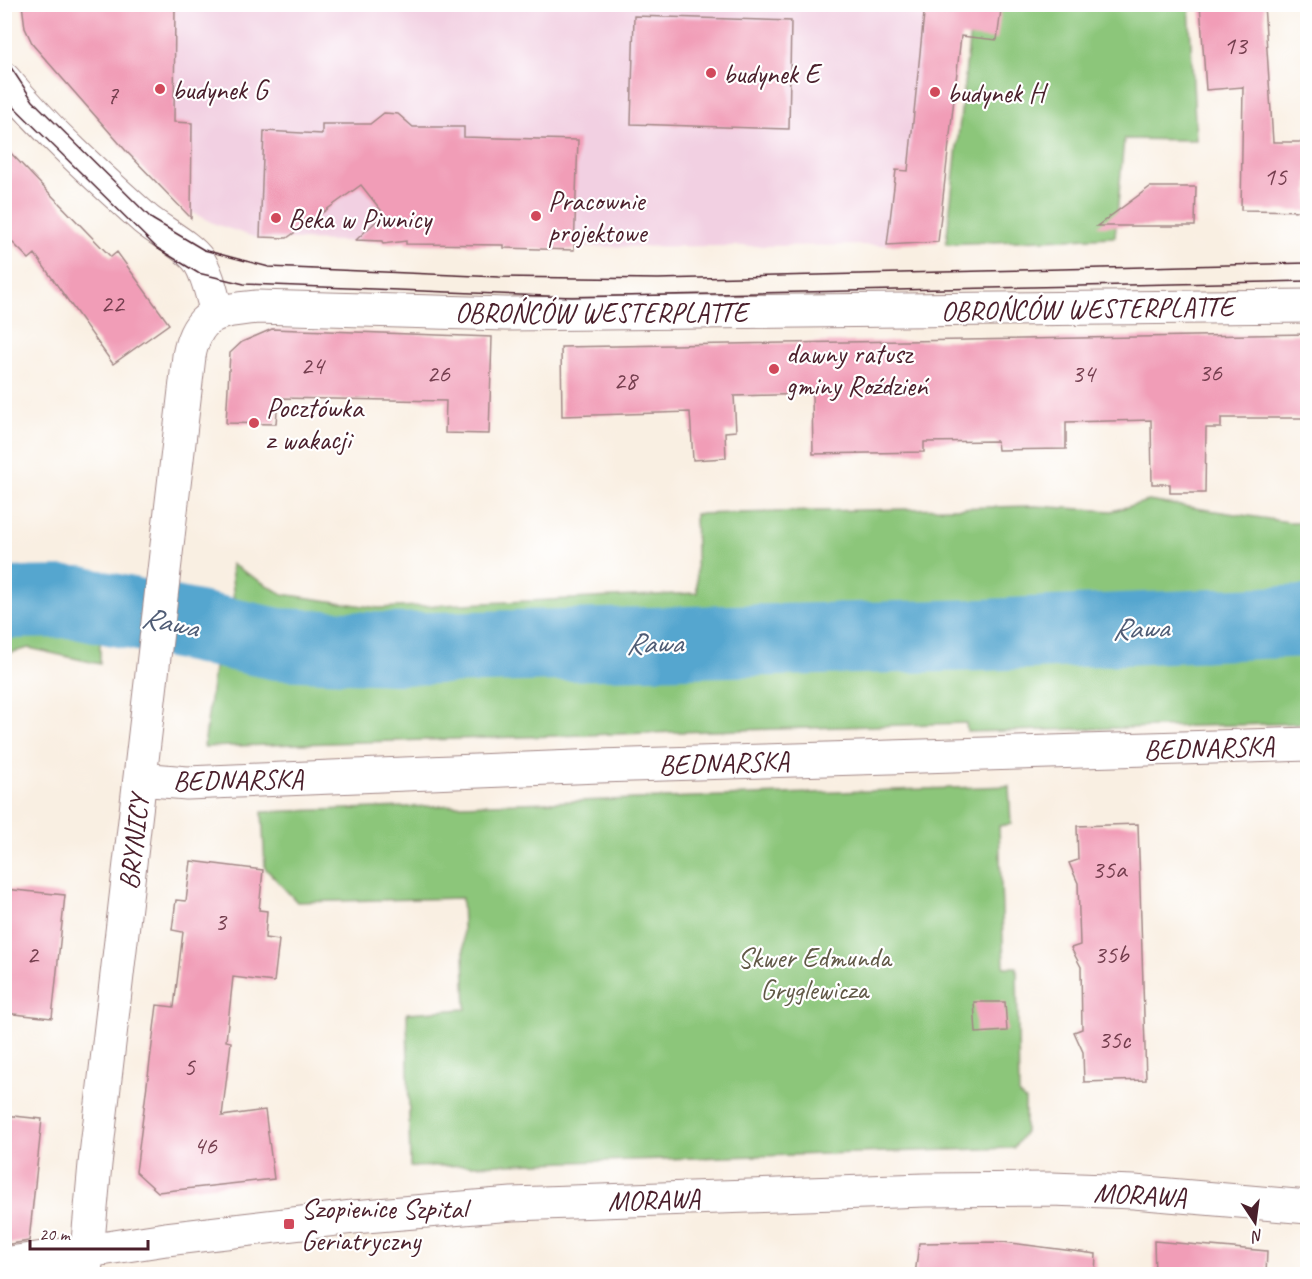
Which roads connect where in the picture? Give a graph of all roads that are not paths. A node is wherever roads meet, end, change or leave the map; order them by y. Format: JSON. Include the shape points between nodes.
{"nodes":[{"id":1,"x":4,"y":80,"type":"edge"},
{"id":2,"x":1308,"y":306,"type":"edge"},
{"id":3,"x":217,"y":313,"type":"junction"},
{"id":4,"x":1308,"y":744,"type":"edge"},
{"id":5,"x":140,"y":779,"type":"junction"},
{"id":6,"x":1308,"y":1207,"type":"edge"},
{"id":7,"x":86,"y":1263,"type":"edge"},
{"id":8,"x":4,"y":1264,"type":"edge"}],
"edges":[{"from":1,"to":3,"type":"street","via":[[107,185],[198,259]]},
{"from":2,"to":3,"type":"street","name":"OBROŃCÓW WESTERPLATTE","via":[[506,314],[257,307]]},
{"from":3,"to":5,"type":"street","name":"BRYNICY","via":[[193,334],[189,356]]},
{"from":4,"to":5,"type":"street","name":"BEDNARSKA","via":[[187,783]]},
{"from":5,"to":7,"type":"street","name":"BRYNICY"},
{"from":6,"to":7,"type":"street","name":"MORAWA","via":[[1052,1189],[571,1202],[353,1216],[166,1239]]},
{"from":7,"to":8,"type":"street","name":"MORAWA"}]}
